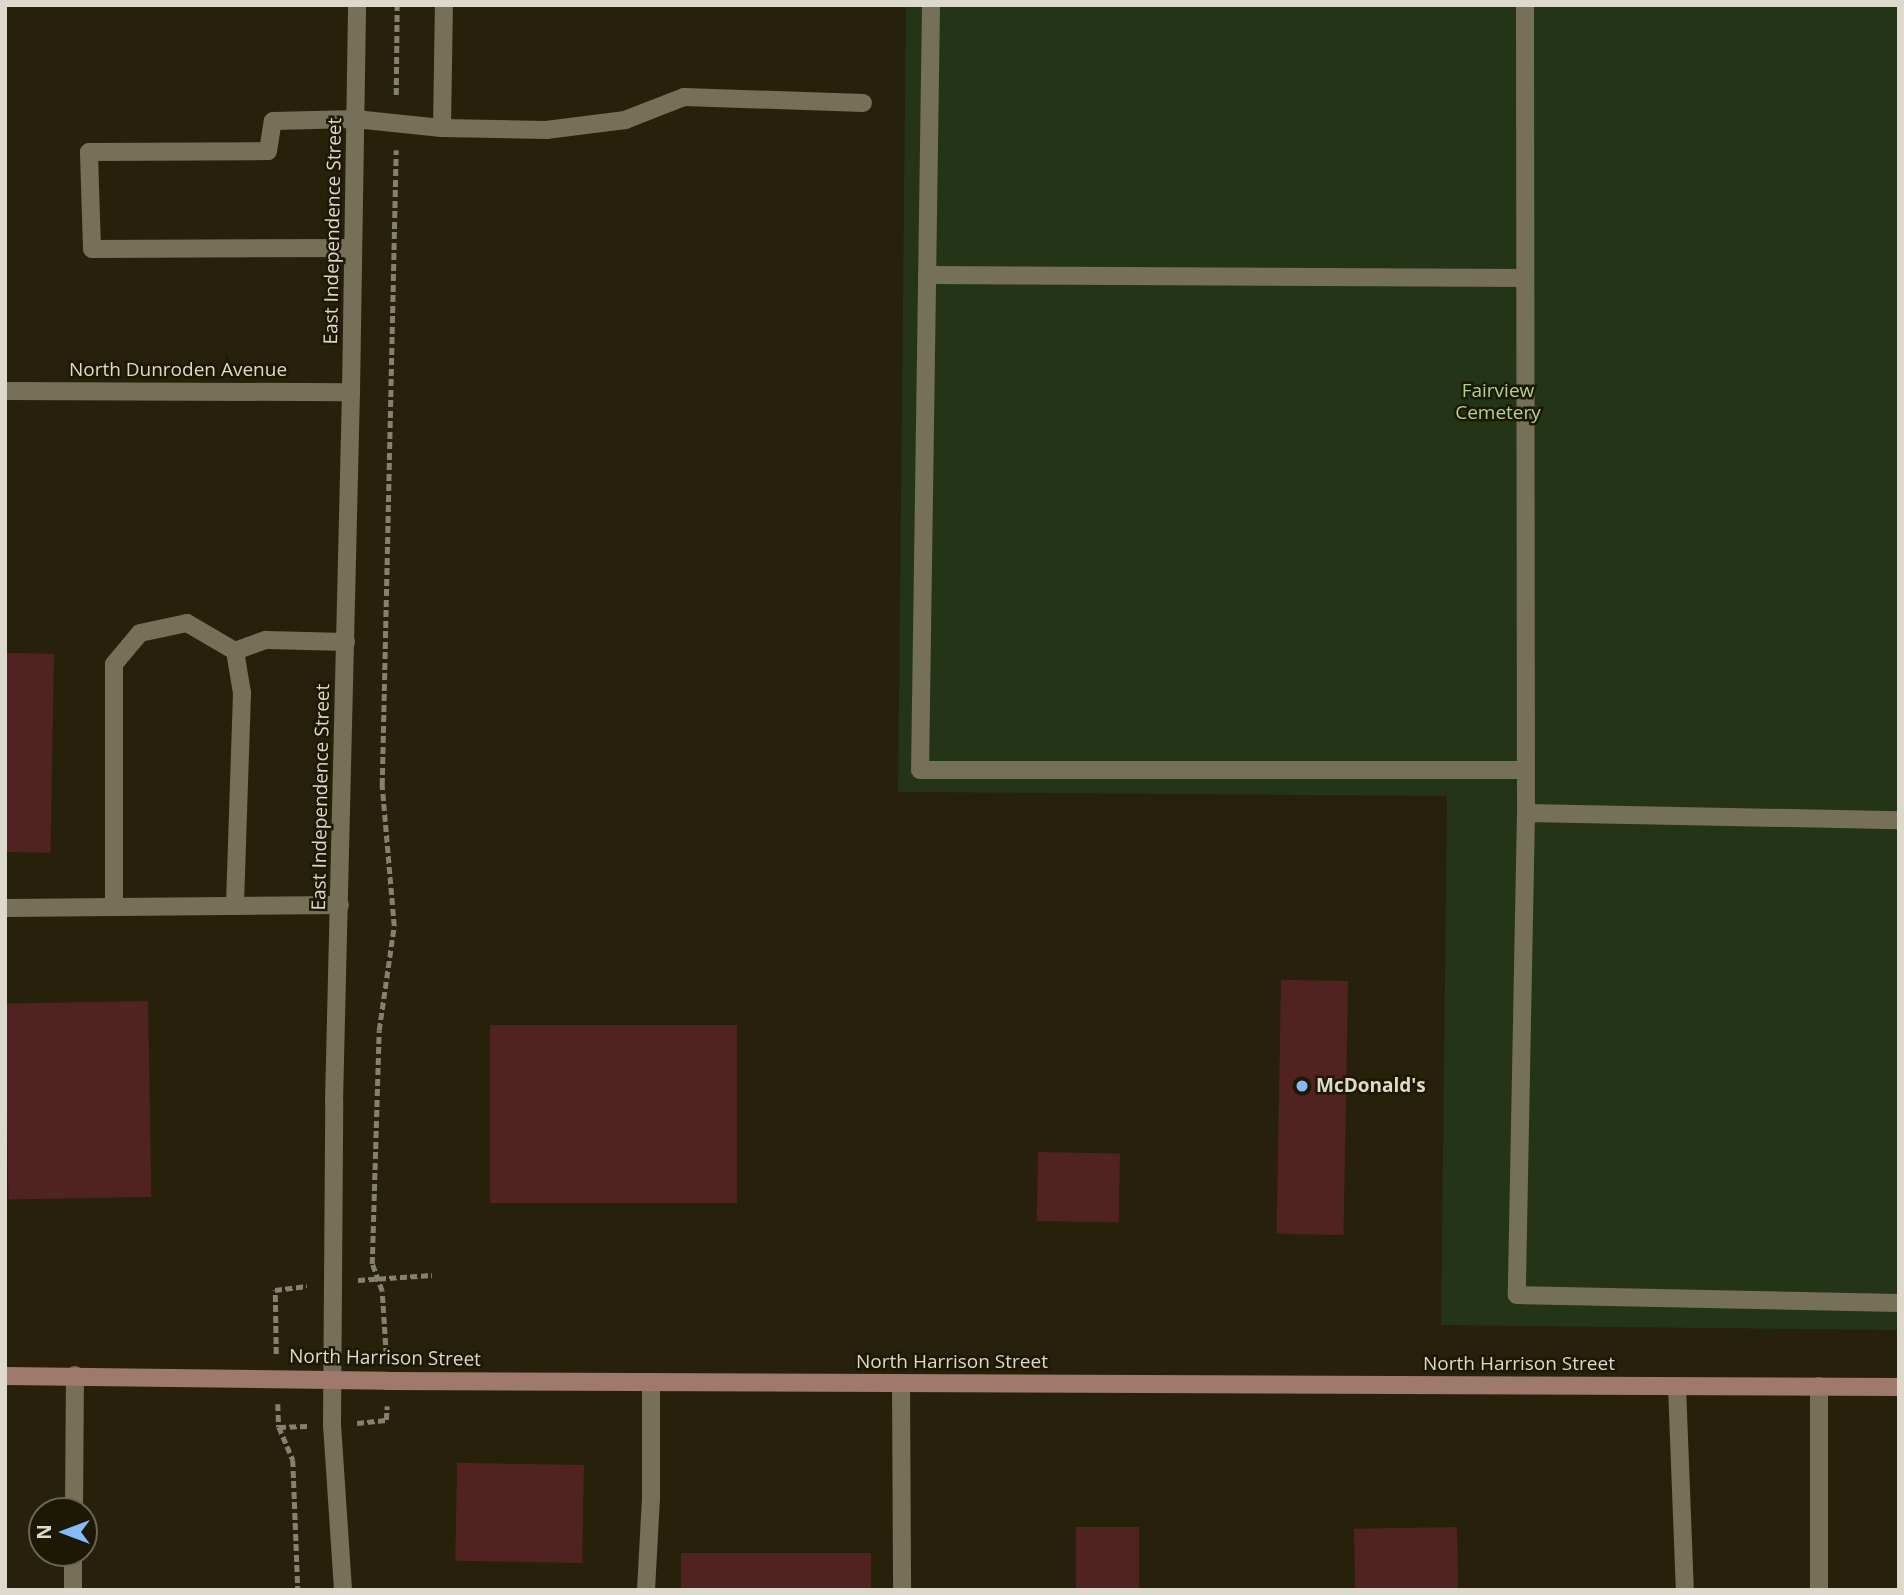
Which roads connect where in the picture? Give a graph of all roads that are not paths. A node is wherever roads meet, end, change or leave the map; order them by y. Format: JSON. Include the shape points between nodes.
{"nodes":[{"id":1,"x":357,"y":5,"type":"edge"},
{"id":2,"x":444,"y":5,"type":"edge"},
{"id":3,"x":931,"y":5,"type":"edge"},
{"id":4,"x":1525,"y":5,"type":"edge"},
{"id":5,"x":863,"y":103,"type":"dead end"},
{"id":6,"x":355,"y":119,"type":"junction"},
{"id":7,"x":442,"y":128,"type":"junction"},
{"id":8,"x":353,"y":248,"type":"junction"},
{"id":9,"x":927,"y":275,"type":"junction"},
{"id":10,"x":1525,"y":278,"type":"junction"},
{"id":11,"x":5,"y":391,"type":"edge"},
{"id":12,"x":351,"y":392,"type":"junction"},
{"id":13,"x":346,"y":642,"type":"junction"},
{"id":14,"x":235,"y":651,"type":"junction"},
{"id":15,"x":1526,"y":770,"type":"junction"},
{"id":16,"x":1526,"y":813,"type":"junction"},
{"id":17,"x":1899,"y":820,"type":"edge"},
{"id":18,"x":340,"y":905,"type":"junction"},
{"id":19,"x":235,"y":906,"type":"junction"},
{"id":20,"x":114,"y":907,"type":"junction"},
{"id":21,"x":5,"y":908,"type":"edge"},
{"id":22,"x":1899,"y":1303,"type":"edge"},
{"id":23,"x":75,"y":1375,"type":"junction"},
{"id":24,"x":5,"y":1376,"type":"edge"},
{"id":25,"x":334,"y":1379,"type":"junction"},
{"id":26,"x":651,"y":1382,"type":"junction"},
{"id":27,"x":901,"y":1383,"type":"junction"},
{"id":28,"x":1676,"y":1386,"type":"junction"},
{"id":29,"x":1819,"y":1386,"type":"junction"},
{"id":30,"x":1899,"y":1387,"type":"edge"},
{"id":31,"x":74,"y":1497,"type":"edge"},
{"id":32,"x":73,"y":1567,"type":"edge"},
{"id":33,"x":73,"y":1590,"type":"edge"},
{"id":34,"x":343,"y":1590,"type":"edge"},
{"id":35,"x":646,"y":1590,"type":"edge"},
{"id":36,"x":902,"y":1590,"type":"edge"},
{"id":37,"x":1685,"y":1590,"type":"edge"},
{"id":38,"x":1819,"y":1590,"type":"edge"}],
"edges":[{"from":1,"to":6,"type":"street","name":"East Independence Street"},
{"from":2,"to":7,"type":"street"},
{"from":3,"to":9,"type":"street"},
{"from":4,"to":10,"type":"street"},
{"from":5,"to":7,"type":"street","via":[[684,97],[625,120],[546,130]]},
{"from":6,"to":7,"type":"street"},
{"from":6,"to":8,"type":"street","name":"East Independence Street"},
{"from":6,"to":8,"type":"street","via":[[273,121],[268,151],[89,152],[92,249]]},
{"from":8,"to":12,"type":"street","name":"East Independence Street"},
{"from":9,"to":10,"type":"street"},
{"from":9,"to":15,"type":"street","via":[[920,770]]},
{"from":10,"to":15,"type":"street"},
{"from":11,"to":12,"type":"street","name":"North Dunroden Avenue"},
{"from":12,"to":13,"type":"street","name":"East Independence Street"},
{"from":13,"to":14,"type":"street","via":[[266,640]]},
{"from":13,"to":18,"type":"street","name":"East Independence Street"},
{"from":14,"to":19,"type":"street","via":[[242,693]]},
{"from":14,"to":20,"type":"street","via":[[187,623],[140,634],[114,664]]},
{"from":15,"to":16,"type":"street"},
{"from":16,"to":17,"type":"street"},
{"from":16,"to":22,"type":"street","via":[[1517,1296]]},
{"from":18,"to":19,"type":"street"},
{"from":18,"to":25,"type":"street","name":"East Independence Street","via":[[334,1102]]},
{"from":19,"to":20,"type":"street"},
{"from":20,"to":21,"type":"street"},
{"from":23,"to":24,"type":"main road","name":"North Harrison Street"},
{"from":23,"to":25,"type":"main road","name":"North Harrison Street"},
{"from":23,"to":31,"type":"street"},
{"from":25,"to":26,"type":"main road","name":"North Harrison Street"},
{"from":25,"to":34,"type":"street","name":"East Independence Street","via":[[332,1426]]},
{"from":26,"to":27,"type":"main road","name":"North Harrison Street"},
{"from":26,"to":35,"type":"street"},
{"from":27,"to":28,"type":"main road","name":"North Harrison Street"},
{"from":27,"to":36,"type":"street"},
{"from":28,"to":29,"type":"main road","name":"North Harrison Street"},
{"from":28,"to":37,"type":"street"},
{"from":29,"to":30,"type":"main road","name":"North Harrison Street"},
{"from":29,"to":38,"type":"street"},
{"from":32,"to":33,"type":"street"}]}
